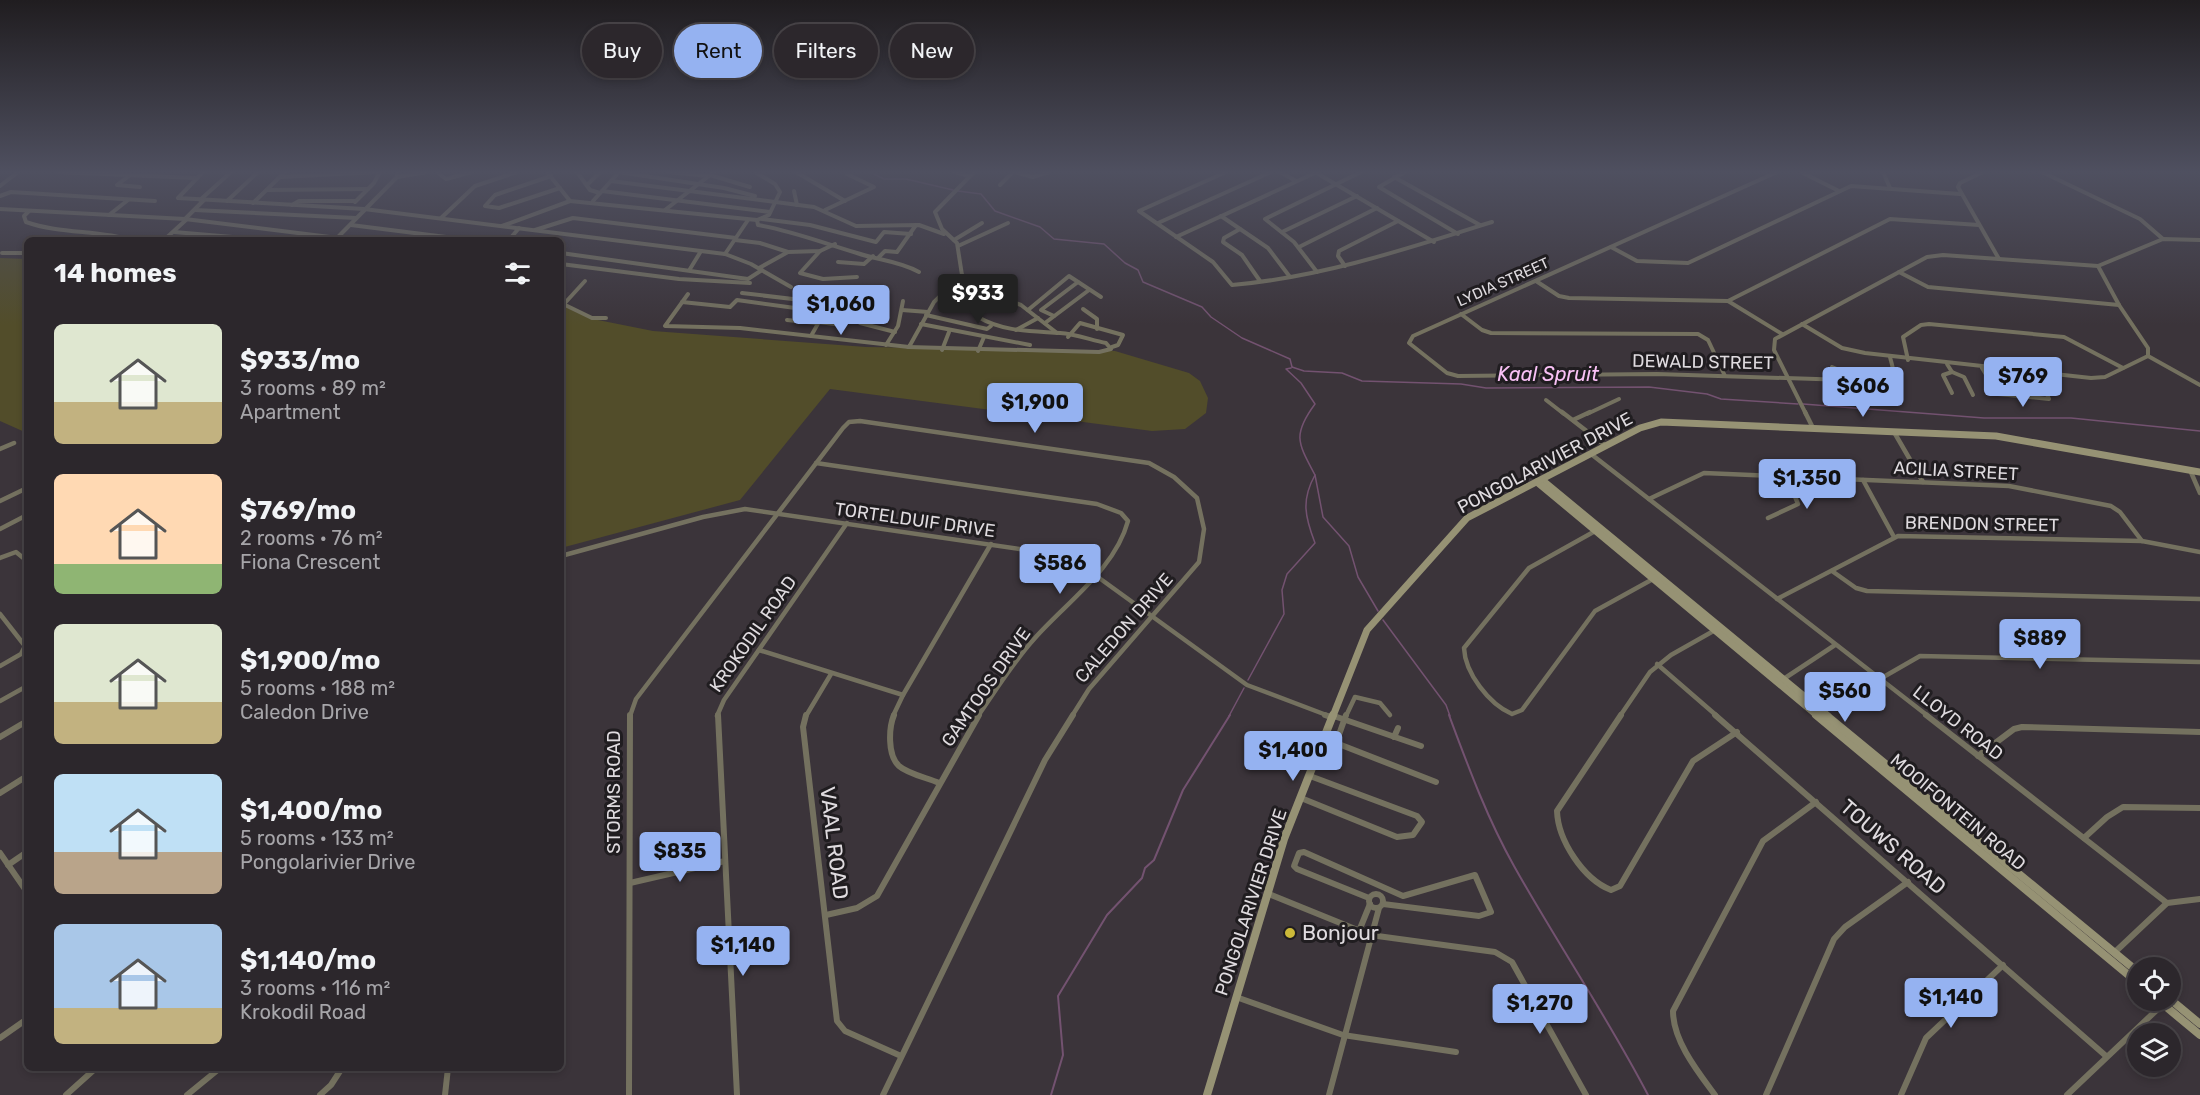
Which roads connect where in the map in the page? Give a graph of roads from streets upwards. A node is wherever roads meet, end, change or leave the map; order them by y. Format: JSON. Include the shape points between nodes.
{"nodes":[{"id":1,"x":29,"y":223,"type":"edge"},
{"id":2,"x":182,"y":223,"type":"edge"},
{"id":3,"x":221,"y":223,"type":"edge"},
{"id":4,"x":479,"y":223,"type":"edge"},
{"id":5,"x":509,"y":223,"type":"edge"},
{"id":6,"x":556,"y":223,"type":"edge"},
{"id":7,"x":613,"y":223,"type":"edge"},
{"id":8,"x":746,"y":223,"type":"edge"},
{"id":9,"x":758,"y":223,"type":"edge"},
{"id":10,"x":795,"y":223,"type":"edge"},
{"id":11,"x":847,"y":223,"type":"edge"},
{"id":12,"x":939,"y":223,"type":"edge"},
{"id":13,"x":1008,"y":223,"type":"dead end"},
{"id":14,"x":1206,"y":223,"type":"edge"},
{"id":15,"x":1231,"y":223,"type":"edge"},
{"id":16,"x":1270,"y":223,"type":"edge"},
{"id":17,"x":1300,"y":223,"type":"edge"},
{"id":18,"x":1347,"y":223,"type":"edge"},
{"id":19,"x":1394,"y":223,"type":"edge"},
{"id":20,"x":1402,"y":223,"type":"edge"},
{"id":21,"x":1439,"y":223,"type":"edge"},
{"id":22,"x":1477,"y":223,"type":"edge"},
{"id":23,"x":1488,"y":223,"type":"edge"},
{"id":24,"x":1664,"y":223,"type":"edge"},
{"id":25,"x":1772,"y":223,"type":"edge"},
{"id":26,"x":1882,"y":223,"type":"edge"},
{"id":27,"x":1951,"y":223,"type":"edge"},
{"id":28,"x":2145,"y":223,"type":"edge"},
{"id":29,"x":981,"y":224,"type":"dead end"},
{"id":30,"x":1158,"y":224,"type":"edge"},
{"id":31,"x":351,"y":225,"type":"joint"},
{"id":32,"x":916,"y":225,"type":"junction"},
{"id":33,"x":975,"y":225,"type":"junction"},
{"id":34,"x":1480,"y":225,"type":"junction"},
{"id":35,"x":1979,"y":225,"type":"joint"},
{"id":36,"x":501,"y":226,"type":"junction"},
{"id":37,"x":519,"y":228,"type":"junction"},
{"id":38,"x":1240,"y":229,"type":"junction"},
{"id":39,"x":534,"y":230,"type":"junction"},
{"id":40,"x":174,"y":232,"type":"junction"},
{"id":41,"x":986,"y":232,"type":"junction"},
{"id":42,"x":1282,"y":232,"type":"junction"},
{"id":43,"x":911,"y":234,"type":"junction"},
{"id":44,"x":1458,"y":234,"type":"junction"},
{"id":45,"x":947,"y":235,"type":"junction"},
{"id":46,"x":120,"y":237,"type":"edge"},
{"id":47,"x":168,"y":237,"type":"edge"},
{"id":48,"x":228,"y":237,"type":"edge"},
{"id":49,"x":338,"y":237,"type":"joint"},
{"id":50,"x":446,"y":237,"type":"dead end"},
{"id":51,"x":512,"y":237,"type":"edge"},
{"id":52,"x":1176,"y":237,"type":"junction"},
{"id":53,"x":736,"y":239,"type":"junction"},
{"id":54,"x":2163,"y":239,"type":"junction"},
{"id":55,"x":954,"y":240,"type":"junction"},
{"id":56,"x":2200,"y":240,"type":"edge"},
{"id":57,"x":1434,"y":242,"type":"junction"},
{"id":58,"x":835,"y":244,"type":"junction"},
{"id":59,"x":958,"y":246,"type":"junction"},
{"id":60,"x":1299,"y":247,"type":"junction"},
{"id":61,"x":1611,"y":247,"type":"junction"},
{"id":62,"x":701,"y":251,"type":"junction"},
{"id":63,"x":820,"y":251,"type":"junction"},
{"id":64,"x":788,"y":252,"type":"junction"},
{"id":65,"x":2,"y":253,"type":"dead end"},
{"id":66,"x":24,"y":253,"type":"edge"},
{"id":67,"x":564,"y":253,"type":"edge"},
{"id":68,"x":725,"y":254,"type":"junction"},
{"id":69,"x":873,"y":256,"type":"junction"},
{"id":70,"x":879,"y":257,"type":"junction"},
{"id":71,"x":1999,"y":259,"type":"junction"},
{"id":72,"x":838,"y":262,"type":"dead end"},
{"id":73,"x":564,"y":264,"type":"edge"},
{"id":74,"x":646,"y":266,"type":"junction"},
{"id":75,"x":1344,"y":266,"type":"junction"},
{"id":76,"x":2098,"y":266,"type":"junction"},
{"id":77,"x":690,"y":269,"type":"junction"},
{"id":78,"x":760,"y":269,"type":"junction"},
{"id":79,"x":919,"y":272,"type":"dead end"},
{"id":80,"x":1317,"y":272,"type":"junction"},
{"id":81,"x":1899,"y":273,"type":"junction"},
{"id":82,"x":638,"y":274,"type":"junction"},
{"id":83,"x":962,"y":275,"type":"junction"},
{"id":84,"x":857,"y":277,"type":"dead end"},
{"id":85,"x":1290,"y":277,"type":"junction"},
{"id":86,"x":585,"y":281,"type":"dead end"},
{"id":87,"x":1260,"y":281,"type":"junction"},
{"id":88,"x":1536,"y":281,"type":"junction"},
{"id":89,"x":1078,"y":282,"type":"junction"},
{"id":90,"x":791,"y":287,"type":"dead end"},
{"id":91,"x":979,"y":290,"type":"junction"},
{"id":92,"x":1089,"y":290,"type":"junction"},
{"id":93,"x":943,"y":291,"type":"junction"},
{"id":94,"x":742,"y":292,"type":"junction"},
{"id":95,"x":688,"y":294,"type":"dead end"},
{"id":96,"x":958,"y":295,"type":"junction"},
{"id":97,"x":1101,"y":297,"type":"dead end"},
{"id":98,"x":737,"y":300,"type":"junction"},
{"id":99,"x":1728,"y":300,"type":"junction"},
{"id":100,"x":837,"y":301,"type":"dead end"},
{"id":101,"x":903,"y":301,"type":"dead end"},
{"id":102,"x":982,"y":301,"type":"junction"},
{"id":103,"x":564,"y":302,"type":"edge"},
{"id":104,"x":682,"y":302,"type":"junction"},
{"id":105,"x":564,"y":305,"type":"edge"},
{"id":106,"x":2119,"y":305,"type":"junction"},
{"id":107,"x":947,"y":309,"type":"dead end"},
{"id":108,"x":1083,"y":309,"type":"dead end"},
{"id":109,"x":902,"y":310,"type":"junction"},
{"id":110,"x":1028,"y":310,"type":"junction"},
{"id":111,"x":824,"y":313,"type":"junction"},
{"id":112,"x":927,"y":314,"type":"junction"},
{"id":113,"x":1461,"y":314,"type":"junction"},
{"id":114,"x":850,"y":315,"type":"junction"},
{"id":115,"x":1054,"y":316,"type":"junction"},
{"id":116,"x":606,"y":318,"type":"dead end"},
{"id":117,"x":1038,"y":318,"type":"junction"},
{"id":118,"x":787,"y":320,"type":"dead end"},
{"id":119,"x":818,"y":323,"type":"junction"},
{"id":120,"x":1045,"y":323,"type":"junction"},
{"id":121,"x":921,"y":324,"type":"junction"},
{"id":122,"x":1802,"y":324,"type":"junction"},
{"id":123,"x":991,"y":326,"type":"junction"},
{"id":124,"x":1097,"y":329,"type":"junction"},
{"id":125,"x":1016,"y":330,"type":"junction"},
{"id":126,"x":895,"y":332,"type":"junction"},
{"id":127,"x":949,"y":332,"type":"junction"},
{"id":128,"x":1035,"y":333,"type":"junction"},
{"id":129,"x":1057,"y":333,"type":"junction"},
{"id":130,"x":1782,"y":334,"type":"junction"},
{"id":131,"x":811,"y":336,"type":"junction"},
{"id":132,"x":1068,"y":336,"type":"junction"},
{"id":133,"x":984,"y":337,"type":"junction"},
{"id":134,"x":886,"y":345,"type":"junction"},
{"id":135,"x":1030,"y":345,"type":"junction"},
{"id":136,"x":1411,"y":345,"type":"joint"},
{"id":137,"x":1112,"y":347,"type":"junction"},
{"id":138,"x":908,"y":348,"type":"junction"},
{"id":139,"x":942,"y":350,"type":"junction"},
{"id":140,"x":978,"y":351,"type":"junction"},
{"id":141,"x":1030,"y":352,"type":"junction"},
{"id":142,"x":2148,"y":356,"type":"junction"},
{"id":143,"x":1890,"y":357,"type":"junction"},
{"id":144,"x":1908,"y":360,"type":"junction"},
{"id":145,"x":1947,"y":364,"type":"junction"},
{"id":146,"x":1832,"y":367,"type":"dead end"},
{"id":147,"x":1982,"y":368,"type":"junction"},
{"id":148,"x":2123,"y":368,"type":"junction"},
{"id":149,"x":1952,"y":372,"type":"junction"},
{"id":150,"x":1725,"y":376,"type":"junction"},
{"id":151,"x":1789,"y":378,"type":"junction"},
{"id":152,"x":2015,"y":381,"type":"dead end"},
{"id":153,"x":2042,"y":382,"type":"dead end"},
{"id":154,"x":2199,"y":384,"type":"edge"},
{"id":155,"x":1898,"y":388,"type":"dead end"},
{"id":156,"x":1952,"y":393,"type":"dead end"},
{"id":157,"x":1973,"y":395,"type":"dead end"},
{"id":158,"x":2023,"y":397,"type":"junction"},
{"id":159,"x":1619,"y":399,"type":"dead end"},
{"id":160,"x":1546,"y":400,"type":"dead end"},
{"id":161,"x":1573,"y":420,"type":"junction"},
{"id":162,"x":852,"y":421,"type":"joint"},
{"id":163,"x":1813,"y":428,"type":"junction"},
{"id":164,"x":1894,"y":432,"type":"junction"},
{"id":165,"x":14,"y":443,"type":"dead end"},
{"id":166,"x":1606,"y":446,"type":"junction"},
{"id":167,"x":0,"y":449,"type":"edge"},
{"id":168,"x":1591,"y":454,"type":"junction"},
{"id":169,"x":816,"y":463,"type":"junction"},
{"id":170,"x":2190,"y":470,"type":"junction"},
{"id":171,"x":2200,"y":472,"type":"edge"},
{"id":172,"x":1787,"y":477,"type":"junction"},
{"id":173,"x":1863,"y":480,"type":"junction"},
{"id":174,"x":1539,"y":481,"type":"junction"},
{"id":175,"x":1923,"y":482,"type":"junction"},
{"id":176,"x":24,"y":489,"type":"edge"},
{"id":177,"x":2200,"y":493,"type":"edge"},
{"id":178,"x":1649,"y":499,"type":"junction"},
{"id":179,"x":0,"y":501,"type":"edge"},
{"id":180,"x":778,"y":513,"type":"junction"},
{"id":181,"x":24,"y":517,"type":"edge"},
{"id":182,"x":1768,"y":518,"type":"dead end"},
{"id":183,"x":847,"y":523,"type":"junction"},
{"id":184,"x":0,"y":529,"type":"edge"},
{"id":185,"x":1597,"y":530,"type":"junction"},
{"id":186,"x":1894,"y":537,"type":"junction"},
{"id":187,"x":2142,"y":541,"type":"junction"},
{"id":188,"x":991,"y":544,"type":"junction"},
{"id":189,"x":2200,"y":552,"type":"edge"},
{"id":190,"x":564,"y":555,"type":"edge"},
{"id":191,"x":0,"y":558,"type":"edge"},
{"id":192,"x":24,"y":559,"type":"edge"},
{"id":193,"x":1832,"y":571,"type":"junction"},
{"id":194,"x":1095,"y":575,"type":"junction"},
{"id":195,"x":1655,"y":578,"type":"junction"},
{"id":196,"x":1777,"y":599,"type":"junction"},
{"id":197,"x":2200,"y":599,"type":"edge"},
{"id":198,"x":0,"y":614,"type":"edge"},
{"id":199,"x":1152,"y":617,"type":"junction"},
{"id":200,"x":1717,"y":629,"type":"junction"},
{"id":201,"x":1835,"y":645,"type":"junction"},
{"id":202,"x":24,"y":646,"type":"edge"},
{"id":203,"x":24,"y":649,"type":"edge"},
{"id":204,"x":759,"y":650,"type":"junction"},
{"id":205,"x":2200,"y":662,"type":"edge"},
{"id":206,"x":1657,"y":664,"type":"junction"},
{"id":207,"x":0,"y":666,"type":"edge"},
{"id":208,"x":831,"y":674,"type":"junction"},
{"id":209,"x":1880,"y":679,"type":"junction"},
{"id":210,"x":1780,"y":682,"type":"junction"},
{"id":211,"x":24,"y":688,"type":"edge"},
{"id":212,"x":903,"y":695,"type":"junction"},
{"id":213,"x":0,"y":701,"type":"edge"},
{"id":214,"x":1390,"y":716,"type":"dead end"},
{"id":215,"x":1334,"y":717,"type":"junction"},
{"id":216,"x":1345,"y":719,"type":"junction"},
{"id":217,"x":24,"y":723,"type":"edge"},
{"id":218,"x":1398,"y":728,"type":"dead end"},
{"id":219,"x":1737,"y":732,"type":"junction"},
{"id":220,"x":2200,"y":732,"type":"edge"},
{"id":221,"x":0,"y":737,"type":"edge"},
{"id":222,"x":1394,"y":737,"type":"junction"},
{"id":223,"x":1421,"y":746,"type":"dead end"},
{"id":224,"x":1978,"y":756,"type":"junction"},
{"id":225,"x":1310,"y":776,"type":"junction"},
{"id":226,"x":24,"y":778,"type":"edge"},
{"id":227,"x":1436,"y":782,"type":"dead end"},
{"id":228,"x":939,"y":783,"type":"junction"},
{"id":229,"x":0,"y":793,"type":"edge"},
{"id":230,"x":1301,"y":798,"type":"junction"},
{"id":231,"x":1816,"y":802,"type":"junction"},
{"id":232,"x":2200,"y":808,"type":"edge"},
{"id":233,"x":2084,"y":838,"type":"junction"},
{"id":234,"x":0,"y":854,"type":"edge"},
{"id":235,"x":24,"y":854,"type":"edge"},
{"id":236,"x":725,"y":861,"type":"junction"},
{"id":237,"x":8,"y":865,"type":"junction"},
{"id":238,"x":1908,"y":882,"type":"junction"},
{"id":239,"x":630,"y":883,"type":"junction"},
{"id":240,"x":1380,"y":887,"type":"junction"},
{"id":241,"x":24,"y":888,"type":"edge"},
{"id":242,"x":1269,"y":894,"type":"junction"},
{"id":243,"x":1378,"y":895,"type":"junction"},
{"id":244,"x":2200,"y":899,"type":"edge"},
{"id":245,"x":1370,"y":901,"type":"junction"},
{"id":246,"x":2167,"y":903,"type":"junction"},
{"id":247,"x":1381,"y":906,"type":"junction"},
{"id":248,"x":826,"y":915,"type":"junction"},
{"id":249,"x":1359,"y":931,"type":"junction"},
{"id":250,"x":1370,"y":935,"type":"junction"},
{"id":251,"x":2112,"y":956,"type":"junction"},
{"id":252,"x":2003,"y":965,"type":"junction"},
{"id":253,"x":2127,"y":965,"type":"edge"},
{"id":254,"x":2127,"y":972,"type":"edge"},
{"id":255,"x":1236,"y":998,"type":"junction"},
{"id":256,"x":2154,"y":1011,"type":"edge"},
{"id":257,"x":2175,"y":1011,"type":"edge"},
{"id":258,"x":2180,"y":1011,"type":"edge"},
{"id":259,"x":24,"y":1021,"type":"edge"},
{"id":260,"x":2200,"y":1024,"type":"edge"},
{"id":261,"x":1343,"y":1035,"type":"junction"},
{"id":262,"x":2200,"y":1035,"type":"edge"},
{"id":263,"x":0,"y":1038,"type":"edge"},
{"id":264,"x":1456,"y":1052,"type":"dead end"},
{"id":265,"x":901,"y":1056,"type":"junction"},
{"id":266,"x":2106,"y":1056,"type":"junction"},
{"id":267,"x":93,"y":1071,"type":"edge"},
{"id":268,"x":216,"y":1071,"type":"edge"},
{"id":269,"x":340,"y":1071,"type":"edge"},
{"id":270,"x":448,"y":1071,"type":"edge"},
{"id":271,"x":1714,"y":1094,"type":"edge"},
{"id":272,"x":66,"y":1095,"type":"edge"},
{"id":273,"x":188,"y":1095,"type":"edge"},
{"id":274,"x":320,"y":1095,"type":"edge"},
{"id":275,"x":446,"y":1095,"type":"edge"},
{"id":276,"x":629,"y":1095,"type":"edge"},
{"id":277,"x":737,"y":1095,"type":"edge"},
{"id":278,"x":883,"y":1095,"type":"edge"},
{"id":279,"x":1208,"y":1095,"type":"edge"},
{"id":280,"x":1329,"y":1095,"type":"edge"},
{"id":281,"x":1586,"y":1095,"type":"edge"},
{"id":282,"x":1766,"y":1095,"type":"edge"},
{"id":283,"x":1901,"y":1095,"type":"edge"},
{"id":284,"x":2067,"y":1095,"type":"edge"}],
"edges":[{"from":1,"to":46,"type":"street"},
{"from":2,"to":40,"type":"street"},
{"from":3,"to":49,"type":"street"},
{"from":4,"to":36,"type":"street"},
{"from":5,"to":36,"type":"street"},
{"from":6,"to":39,"type":"street"},
{"from":7,"to":53,"type":"street"},
{"from":8,"to":53,"type":"street"},
{"from":9,"to":58,"type":"street"},
{"from":10,"to":43,"type":"street","via":[[876,242],[884,232]]},
{"from":11,"to":32,"type":"street"},
{"from":12,"to":45,"type":"street"},
{"from":13,"to":41,"type":"street"},
{"from":14,"to":52,"type":"street"},
{"from":15,"to":38,"type":"street"},
{"from":16,"to":42,"type":"street"},
{"from":17,"to":42,"type":"street"},
{"from":18,"to":60,"type":"street"},
{"from":19,"to":75,"type":"street","via":[[1339,251]]},
{"from":20,"to":57,"type":"street"},
{"from":21,"to":44,"type":"street"},
{"from":22,"to":34,"type":"street"},
{"from":23,"to":34,"type":"street"},
{"from":24,"to":61,"type":"street","name":"LYDIA STREET"},
{"from":25,"to":61,"type":"street","via":[[1688,263],[1637,261]]},
{"from":26,"to":99,"type":"street"},
{"from":27,"to":35,"type":"street"},
{"from":28,"to":54,"type":"street"},
{"from":29,"to":33,"type":"street"},
{"from":30,"to":52,"type":"street"},
{"from":31,"to":49,"type":"street"},
{"from":31,"to":50,"type":"street"},
{"from":32,"to":43,"type":"street"},
{"from":32,"to":45,"type":"street"},
{"from":33,"to":41,"type":"street"},
{"from":33,"to":55,"type":"street"},
{"from":34,"to":44,"type":"street"},
{"from":35,"to":71,"type":"street"},
{"from":36,"to":37,"type":"street"},
{"from":37,"to":39,"type":"street"},
{"from":37,"to":51,"type":"street"},
{"from":38,"to":85,"type":"street","via":[[1268,248]]},
{"from":38,"to":87,"type":"street","via":[[1224,238],[1224,242],[1242,255]]},
{"from":39,"to":62,"type":"street"},
{"from":40,"to":47,"type":"street"},
{"from":40,"to":48,"type":"street"},
{"from":41,"to":59,"type":"street"},
{"from":42,"to":60,"type":"street"},
{"from":43,"to":70,"type":"street","via":[[897,252],[885,251]]},
{"from":44,"to":57,"type":"street"},
{"from":45,"to":55,"type":"street"},
{"from":52,"to":87,"type":"street","via":[[1213,262],[1230,285]]},
{"from":53,"to":64,"type":"street"},
{"from":53,"to":68,"type":"street"},
{"from":54,"to":56,"type":"street"},
{"from":54,"to":76,"type":"street"},
{"from":55,"to":59,"type":"street"},
{"from":57,"to":75,"type":"street"},
{"from":58,"to":63,"type":"street"},
{"from":58,"to":69,"type":"street"},
{"from":59,"to":83,"type":"street"},
{"from":60,"to":80,"type":"street"},
{"from":61,"to":88,"type":"street","name":"LYDIA STREET"},
{"from":62,"to":68,"type":"street"},
{"from":62,"to":77,"type":"street"},
{"from":63,"to":64,"type":"street"},
{"from":63,"to":84,"type":"street","via":[[800,273],[828,280]]},
{"from":64,"to":78,"type":"street"},
{"from":65,"to":66,"type":"street"},
{"from":67,"to":74,"type":"street"},
{"from":68,"to":78,"type":"street"},
{"from":69,"to":70,"type":"street"},
{"from":69,"to":72,"type":"street","via":[[864,264]]},
{"from":70,"to":79,"type":"street"},
{"from":71,"to":76,"type":"street"},
{"from":71,"to":81,"type":"street","via":[[1936,255]]},
{"from":73,"to":82,"type":"street"},
{"from":74,"to":77,"type":"street"},
{"from":74,"to":82,"type":"street"},
{"from":75,"to":80,"type":"street"},
{"from":76,"to":106,"type":"street"},
{"from":77,"to":78,"type":"street","via":[[748,279]]},
{"from":78,"to":90,"type":"street"},
{"from":80,"to":85,"type":"street"},
{"from":81,"to":106,"type":"street","via":[[1928,287]]},
{"from":81,"to":122,"type":"street"},
{"from":82,"to":94,"type":"street","via":[[724,284],[750,283]]},
{"from":83,"to":91,"type":"street"},
{"from":83,"to":93,"type":"street"},
{"from":85,"to":87,"type":"street"},
{"from":86,"to":103,"type":"street"},
{"from":88,"to":99,"type":"street","via":[[1569,298]]},
{"from":88,"to":113,"type":"street","name":"LYDIA STREET"},
{"from":89,"to":92,"type":"street"},
{"from":89,"to":110,"type":"street","via":[[1069,276]]},
{"from":89,"to":115,"type":"street","via":[[1041,310]]},
{"from":91,"to":102,"type":"street"},
{"from":91,"to":110,"type":"street"},
{"from":92,"to":97,"type":"street"},
{"from":92,"to":115,"type":"street"},
{"from":93,"to":96,"type":"street"},
{"from":93,"to":112,"type":"street"},
{"from":94,"to":98,"type":"street"},
{"from":94,"to":100,"type":"street"},
{"from":95,"to":104,"type":"street"},
{"from":96,"to":102,"type":"street"},
{"from":96,"to":107,"type":"street"},
{"from":98,"to":104,"type":"street","via":[[730,307]]},
{"from":98,"to":111,"type":"street"},
{"from":99,"to":130,"type":"street"},
{"from":101,"to":109,"type":"street"},
{"from":102,"to":123,"type":"street","via":[[978,317]]},
{"from":104,"to":131,"type":"street","via":[[665,326],[740,328]]},
{"from":105,"to":116,"type":"street","via":[[592,318]]},
{"from":106,"to":142,"type":"street","via":[[2149,351]]},
{"from":108,"to":124,"type":"street","via":[[1097,319]]},
{"from":109,"to":112,"type":"street"},
{"from":109,"to":126,"type":"street"},
{"from":110,"to":117,"type":"street"},
{"from":111,"to":114,"type":"street"},
{"from":111,"to":119,"type":"street"},
{"from":112,"to":121,"type":"street"},
{"from":112,"to":123,"type":"street","via":[[988,329]]},
{"from":113,"to":136,"type":"street","name":"LYDIA STREET","via":[[1413,336],[1409,339]]},
{"from":113,"to":150,"type":"street","via":[[1491,333],[1698,334],[1708,340]]},
{"from":114,"to":119,"type":"street","via":[[843,325]]},
{"from":114,"to":126,"type":"street","via":[[857,314],[860,323]]},
{"from":115,"to":120,"type":"street"},
{"from":117,"to":120,"type":"street"},
{"from":117,"to":125,"type":"street"},
{"from":118,"to":119,"type":"street"},
{"from":119,"to":131,"type":"street"},
{"from":120,"to":129,"type":"street"},
{"from":121,"to":127,"type":"street"},
{"from":121,"to":138,"type":"street"},
{"from":122,"to":130,"type":"street"},
{"from":122,"to":143,"type":"street","via":[[1845,349]]},
{"from":123,"to":125,"type":"street"},
{"from":124,"to":132,"type":"street","via":[[1079,323]]},
{"from":124,"to":137,"type":"street","via":[[1123,336]]},
{"from":125,"to":128,"type":"street"},
{"from":126,"to":134,"type":"street"},
{"from":127,"to":133,"type":"street"},
{"from":127,"to":139,"type":"street"},
{"from":128,"to":129,"type":"street"},
{"from":128,"to":135,"type":"street"},
{"from":129,"to":132,"type":"street"},
{"from":130,"to":151,"type":"street","via":[[1773,346]]},
{"from":131,"to":134,"type":"street"},
{"from":132,"to":137,"type":"street"},
{"from":133,"to":135,"type":"street"},
{"from":133,"to":140,"type":"street"},
{"from":134,"to":138,"type":"street"},
{"from":135,"to":141,"type":"street"},
{"from":136,"to":150,"type":"street","name":"DEWALD STREET","via":[[1447,373],[1458,376]]},
{"from":137,"to":141,"type":"street","via":[[1108,352]]},
{"from":138,"to":139,"type":"street"},
{"from":139,"to":140,"type":"street"},
{"from":140,"to":141,"type":"street"},
{"from":142,"to":148,"type":"street"},
{"from":142,"to":154,"type":"street"},
{"from":143,"to":144,"type":"street"},
{"from":143,"to":155,"type":"street"},
{"from":144,"to":145,"type":"street"},
{"from":144,"to":148,"type":"street","via":[[1904,337],[1929,324],[2064,337]]},
{"from":145,"to":147,"type":"street"},
{"from":145,"to":149,"type":"street"},
{"from":146,"to":151,"type":"street","name":"DEWALD STREET","via":[[1844,372],[1846,380]]},
{"from":147,"to":148,"type":"street","via":[[2095,379]]},
{"from":147,"to":158,"type":"street","via":[[1996,392]]},
{"from":149,"to":156,"type":"street","via":[[1943,375]]},
{"from":149,"to":157,"type":"street","via":[[1964,377]]},
{"from":150,"to":151,"type":"street","name":"DEWALD STREET"},
{"from":151,"to":163,"type":"street"},
{"from":152,"to":158,"type":"street"},
{"from":153,"to":158,"type":"street","via":[[2049,399]]},
{"from":159,"to":161,"type":"street"},
{"from":160,"to":161,"type":"street"},
{"from":161,"to":166,"type":"street"},
{"from":162,"to":169,"type":"street","name":"STORMS ROAD"},
{"from":162,"to":199,"type":"street","name":"CALEDON DRIVE","via":[[1134,459],[1174,477],[1197,498],[1204,539],[1196,568]]},
{"from":163,"to":164,"type":"street","name":"PONGOLARIVIER DRIVE"},
{"from":163,"to":166,"type":"street","name":"PONGOLARIVIER DRIVE","via":[[1661,422]]},
{"from":164,"to":170,"type":"street","name":"PONGOLARIVIER DRIVE","via":[[2002,437]]},
{"from":164,"to":175,"type":"street"},
{"from":165,"to":167,"type":"street"},
{"from":166,"to":168,"type":"street","name":"PONGOLARIVIER DRIVE"},
{"from":168,"to":174,"type":"street","name":"PONGOLARIVIER DRIVE"},
{"from":168,"to":178,"type":"street","name":"LLOYD ROAD"},
{"from":169,"to":180,"type":"street","name":"STORMS ROAD"},
{"from":169,"to":194,"type":"street","name":"GAMTOOS DRIVE","via":[[1105,506],[1125,515],[1128,526],[1118,549]]},
{"from":170,"to":171,"type":"street","name":"PONGOLARIVIER DRIVE"},
{"from":170,"to":177,"type":"street"},
{"from":172,"to":173,"type":"street","name":"ACILIA STREET"},
{"from":172,"to":178,"type":"street","name":"ACILIA STREET","via":[[1700,474]]},
{"from":172,"to":182,"type":"street","via":[[1798,504]]},
{"from":173,"to":175,"type":"street","name":"ACILIA STREET"},
{"from":173,"to":186,"type":"street"},
{"from":174,"to":185,"type":"street","name":"MOOIFONTEIN ROAD"},
{"from":174,"to":215,"type":"street","name":"PONGOLARIVIER DRIVE","via":[[1461,522],[1377,616]]},
{"from":175,"to":187,"type":"street","name":"ACILIA STREET","via":[[2014,487],[2101,502],[2120,512]]},
{"from":176,"to":179,"type":"street"},
{"from":178,"to":196,"type":"street","name":"LLOYD ROAD"},
{"from":180,"to":183,"type":"street","name":"TORTELDUIF DRIVE"},
{"from":180,"to":190,"type":"street","name":"TORTELDUIF DRIVE","via":[[732,510]]},
{"from":180,"to":239,"type":"street","name":"STORMS ROAD","via":[[632,706],[628,734]]},
{"from":181,"to":184,"type":"street"},
{"from":183,"to":188,"type":"street","name":"TORTELDUIF DRIVE"},
{"from":183,"to":204,"type":"street","name":"KROKODIL ROAD"},
{"from":185,"to":195,"type":"street","name":"MOOIFONTEIN ROAD"},
{"from":185,"to":195,"type":"street","via":[[1529,568],[1464,648],[1464,659],[1502,710],[1508,714],[1519,712],[1595,611]]},
{"from":186,"to":187,"type":"street","name":"BRENDON STREET"},
{"from":186,"to":193,"type":"street","name":"BRENDON STREET"},
{"from":187,"to":189,"type":"street","name":"BRENDON STREET"},
{"from":188,"to":194,"type":"street","name":"TORTELDUIF DRIVE","via":[[1060,556]]},
{"from":188,"to":212,"type":"street"},
{"from":191,"to":192,"type":"street","via":[[16,552]]},
{"from":193,"to":196,"type":"street","name":"BRENDON STREET"},
{"from":193,"to":197,"type":"street","via":[[1867,591]]},
{"from":194,"to":199,"type":"street","name":"TORTELDUIF DRIVE"},
{"from":194,"to":228,"type":"street","name":"GAMTOOS DRIVE","via":[[1019,658]]},
{"from":195,"to":200,"type":"street","name":"MOOIFONTEIN ROAD"},
{"from":196,"to":201,"type":"street","name":"LLOYD ROAD"},
{"from":198,"to":202,"type":"street"},
{"from":199,"to":215,"type":"street","name":"TORTELDUIF DRIVE","via":[[1247,685]]},
{"from":199,"to":265,"type":"street","name":"CALEDON DRIVE","via":[[1089,689],[1045,760]]},
{"from":200,"to":206,"type":"street"},
{"from":200,"to":210,"type":"street","name":"MOOIFONTEIN ROAD"},
{"from":201,"to":209,"type":"street","name":"LLOYD ROAD"},
{"from":201,"to":210,"type":"street"},
{"from":203,"to":207,"type":"street"},
{"from":204,"to":208,"type":"street"},
{"from":204,"to":236,"type":"street","name":"KROKODIL ROAD","via":[[717,716]]},
{"from":205,"to":209,"type":"street","via":[[1920,656]]},
{"from":206,"to":219,"type":"street","name":"TOUWS ROAD"},
{"from":206,"to":219,"type":"street","via":[[1557,811],[1558,823],[1574,855],[1600,886],[1611,890],[1620,886],[1693,761]]},
{"from":208,"to":212,"type":"street"},
{"from":208,"to":248,"type":"street","name":"VAAL ROAD","via":[[803,721]]},
{"from":209,"to":224,"type":"street","name":"LLOYD ROAD"},
{"from":210,"to":251,"type":"street","name":"MOOIFONTEIN ROAD"},
{"from":211,"to":213,"type":"street"},
{"from":212,"to":228,"type":"street","via":[[890,726],[894,758],[904,770]]},
{"from":214,"to":216,"type":"street","via":[[1380,703],[1357,696],[1351,701]]},
{"from":215,"to":216,"type":"street","name":"TORTELDUIF DRIVE"},
{"from":215,"to":225,"type":"street","name":"PONGOLARIVIER DRIVE"},
{"from":216,"to":222,"type":"street","name":"TORTELDUIF DRIVE"},
{"from":216,"to":227,"type":"street","via":[[1337,744]]},
{"from":217,"to":221,"type":"street"},
{"from":218,"to":222,"type":"street"},
{"from":219,"to":231,"type":"street","name":"TOUWS ROAD"},
{"from":220,"to":224,"type":"street","via":[[2022,727]]},
{"from":222,"to":223,"type":"street","name":"TORTELDUIF DRIVE"},
{"from":224,"to":233,"type":"street","name":"LLOYD ROAD"},
{"from":225,"to":230,"type":"street","name":"PONGOLARIVIER DRIVE"},
{"from":225,"to":230,"type":"street","via":[[1417,816],[1422,822],[1419,830],[1410,837],[1397,837]]},
{"from":226,"to":229,"type":"street"},
{"from":228,"to":248,"type":"street","name":"GAMTOOS DRIVE","via":[[877,896],[857,908]]},
{"from":230,"to":242,"type":"street","name":"PONGOLARIVIER DRIVE","via":[[1284,839]]},
{"from":231,"to":238,"type":"street","name":"TOUWS ROAD"},
{"from":231,"to":271,"type":"street","via":[[1763,841],[1671,1017],[1687,1052]]},
{"from":232,"to":233,"type":"street","via":[[2123,807]]},
{"from":233,"to":246,"type":"street","name":"LLOYD ROAD"},
{"from":234,"to":237,"type":"street"},
{"from":235,"to":237,"type":"street"},
{"from":236,"to":239,"type":"street"},
{"from":236,"to":277,"type":"street","name":"KROKODIL ROAD"},
{"from":237,"to":241,"type":"street"},
{"from":238,"to":252,"type":"street","name":"TOUWS ROAD"},
{"from":238,"to":282,"type":"street","via":[[1834,939]]},
{"from":239,"to":276,"type":"street","name":"STORMS ROAD"},
{"from":240,"to":243,"type":"street"},
{"from":240,"to":245,"type":"street","via":[[1299,853],[1294,866],[1297,869]]},
{"from":240,"to":247,"type":"street","via":[[1406,896],[1475,875],[1491,912],[1479,916]]},
{"from":242,"to":249,"type":"street"},
{"from":242,"to":255,"type":"street","name":"PONGOLARIVIER DRIVE"},
{"from":243,"to":245,"type":"street"},
{"from":243,"to":247,"type":"street","via":[[1382,898]]},
{"from":244,"to":246,"type":"street"},
{"from":245,"to":247,"type":"street"},
{"from":245,"to":249,"type":"street"},
{"from":246,"to":251,"type":"street"},
{"from":247,"to":250,"type":"street"},
{"from":248,"to":265,"type":"street","name":"VAAL ROAD","via":[[839,1027]]},
{"from":249,"to":250,"type":"street"},
{"from":250,"to":261,"type":"street"},
{"from":250,"to":281,"type":"street","via":[[1495,952],[1512,962]]},
{"from":251,"to":253,"type":"street","name":"MOOIFONTEIN ROAD"},
{"from":251,"to":254,"type":"street","name":"MOOIFONTEIN ROAD"},
{"from":252,"to":266,"type":"street","name":"TOUWS ROAD"},
{"from":252,"to":283,"type":"street","via":[[1926,1038]]},
{"from":255,"to":261,"type":"street"},
{"from":255,"to":279,"type":"street","name":"PONGOLARIVIER DRIVE"},
{"from":256,"to":266,"type":"street"},
{"from":257,"to":262,"type":"street"},
{"from":258,"to":260,"type":"street"},
{"from":259,"to":263,"type":"street"},
{"from":261,"to":264,"type":"street"},
{"from":261,"to":280,"type":"street"},
{"from":265,"to":278,"type":"street","name":"CALEDON DRIVE"},
{"from":266,"to":284,"type":"street"},
{"from":267,"to":272,"type":"street"},
{"from":268,"to":273,"type":"street"},
{"from":269,"to":274,"type":"street"},
{"from":270,"to":275,"type":"street"}]}
